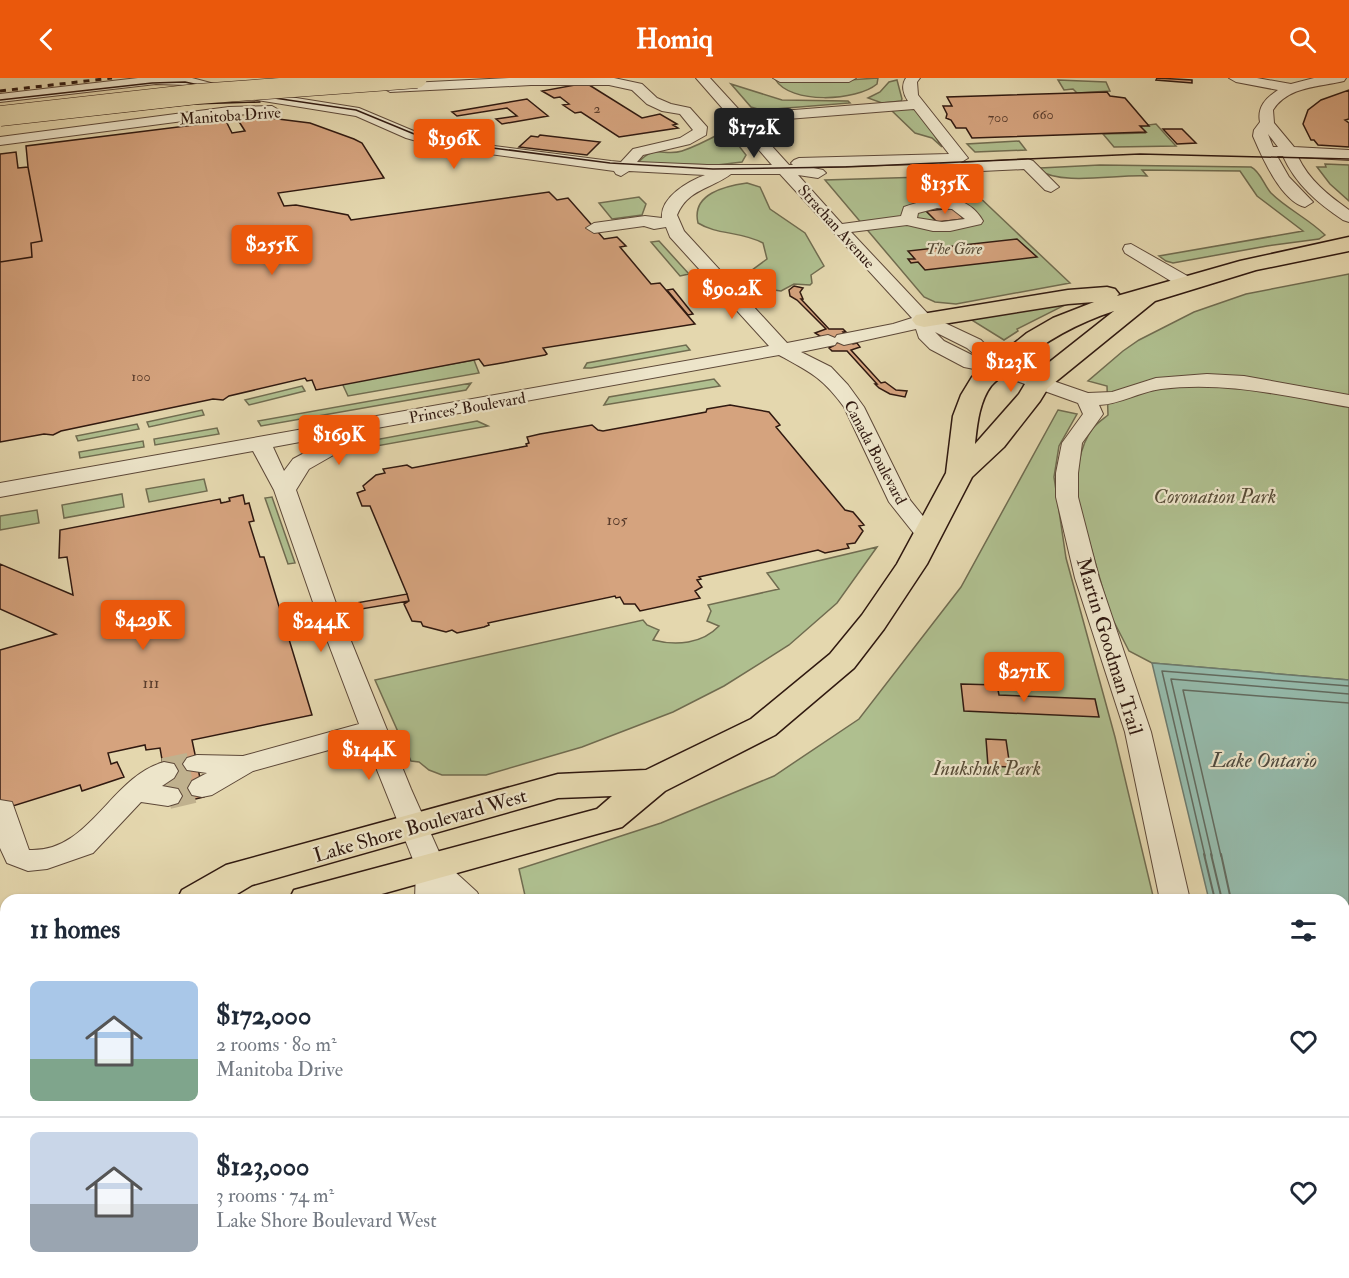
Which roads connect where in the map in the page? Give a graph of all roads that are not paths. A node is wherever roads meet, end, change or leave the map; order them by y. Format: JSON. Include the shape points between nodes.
{"nodes":[{"id":1,"x":273,"y":78,"type":"edge"},
{"id":2,"x":417,"y":78,"type":"edge"},
{"id":3,"x":703,"y":78,"type":"edge"},
{"id":4,"x":780,"y":78,"type":"edge"},
{"id":5,"x":849,"y":78,"type":"edge"},
{"id":6,"x":913,"y":78,"type":"edge"},
{"id":7,"x":1236,"y":78,"type":"edge"},
{"id":8,"x":1339,"y":78,"type":"edge"},
{"id":9,"x":1294,"y":88,"type":"junction"},
{"id":10,"x":0,"y":98,"type":"edge"},
{"id":11,"x":919,"y":104,"type":"junction"},
{"id":12,"x":0,"y":107,"type":"edge"},
{"id":13,"x":303,"y":107,"type":"junction"},
{"id":14,"x":0,"y":116,"type":"edge"},
{"id":15,"x":740,"y":119,"type":"junction"},
{"id":16,"x":21,"y":123,"type":"junction"},
{"id":17,"x":0,"y":124,"type":"edge"},
{"id":18,"x":1266,"y":124,"type":"junction"},
{"id":19,"x":24,"y":138,"type":"junction"},
{"id":20,"x":0,"y":141,"type":"edge"},
{"id":21,"x":1267,"y":151,"type":"junction"},
{"id":22,"x":1289,"y":152,"type":"junction"},
{"id":23,"x":1349,"y":155,"type":"edge"},
{"id":24,"x":731,"y":170,"type":"junction"},
{"id":25,"x":785,"y":170,"type":"junction"},
{"id":26,"x":620,"y":173,"type":"junction"},
{"id":27,"x":636,"y":182,"type":"dead end"},
{"id":28,"x":701,"y":184,"type":"junction"},
{"id":29,"x":665,"y":187,"type":"dead end"},
{"id":30,"x":1051,"y":187,"type":"dead end"},
{"id":31,"x":685,"y":191,"type":"junction"},
{"id":32,"x":1349,"y":217,"type":"edge"},
{"id":33,"x":908,"y":220,"type":"dead end"},
{"id":34,"x":662,"y":223,"type":"junction"},
{"id":35,"x":838,"y":229,"type":"junction"},
{"id":36,"x":597,"y":231,"type":"dead end"},
{"id":37,"x":1349,"y":234,"type":"edge"},
{"id":38,"x":1349,"y":244,"type":"edge"},
{"id":39,"x":1131,"y":249,"type":"dead end"},
{"id":40,"x":1349,"y":263,"type":"edge"},
{"id":41,"x":1237,"y":270,"type":"junction"},
{"id":42,"x":1166,"y":289,"type":"junction"},
{"id":43,"x":924,"y":320,"type":"junction"},
{"id":44,"x":783,"y":350,"type":"junction"},
{"id":45,"x":998,"y":368,"type":"junction"},
{"id":46,"x":1037,"y":384,"type":"junction"},
{"id":47,"x":1086,"y":399,"type":"junction"},
{"id":48,"x":1349,"y":401,"type":"edge"},
{"id":49,"x":374,"y":423,"type":"junction"},
{"id":50,"x":261,"y":444,"type":"junction"},
{"id":51,"x":960,"y":473,"type":"junction"},
{"id":52,"x":0,"y":490,"type":"edge"},
{"id":53,"x":285,"y":490,"type":"junction"},
{"id":54,"x":928,"y":536,"type":"junction"},
{"id":55,"x":373,"y":729,"type":"junction"},
{"id":56,"x":200,"y":776,"type":"tunnel mouth"},
{"id":57,"x":652,"y":782,"type":"junction"},
{"id":58,"x":166,"y":784,"type":"tunnel mouth"},
{"id":59,"x":2,"y":809,"type":"dead end"},
{"id":60,"x":412,"y":826,"type":"junction"},
{"id":61,"x":430,"y":884,"type":"edge"},
{"id":62,"x":206,"y":894,"type":"edge"},
{"id":63,"x":354,"y":894,"type":"edge"},
{"id":64,"x":452,"y":894,"type":"edge"},
{"id":65,"x":1174,"y":894,"type":"edge"}],
"edges":[{"from":1,"to":12,"type":"highway"},
{"from":2,"to":14,"type":"highway","bridge":true,"via":[[198,94]]},
{"from":3,"to":15,"type":"street","name":"Strachan Avenue"},
{"from":4,"to":5,"type":"street"},
{"from":6,"to":11,"type":"street","via":[[911,95]]},
{"from":7,"to":9,"type":"street"},
{"from":8,"to":9,"type":"street"},
{"from":9,"to":18,"type":"street","via":[[1271,102],[1265,113]]},
{"from":10,"to":13,"type":"street","via":[[173,79]]},
{"from":11,"to":15,"type":"street"},
{"from":11,"to":25,"type":"street","via":[[960,158]]},
{"from":13,"to":16,"type":"street","via":[[209,103]]},
{"from":13,"to":19,"type":"street","name":"Manitoba Drive","via":[[229,111]]},
{"from":13,"to":26,"type":"street","name":"Manitoba Drive","via":[[350,120],[390,140],[426,150]]},
{"from":13,"to":26,"type":"street","via":[[323,97],[390,88],[600,81],[637,87],[652,101],[685,111],[700,127],[701,132],[685,141],[638,152]]},
{"from":15,"to":25,"type":"street","name":"Strachan Avenue"},
{"from":16,"to":17,"type":"street"},
{"from":16,"to":19,"type":"street"},
{"from":18,"to":21,"type":"street","via":[[1260,136]]},
{"from":18,"to":22,"type":"street"},
{"from":19,"to":20,"type":"street","name":"Manitoba Drive"},
{"from":21,"to":22,"type":"street"},
{"from":21,"to":37,"type":"street","via":[[1293,192]]},
{"from":22,"to":23,"type":"street"},
{"from":22,"to":32,"type":"street","via":[[1300,174],[1317,193]]},
{"from":24,"to":25,"type":"street"},
{"from":24,"to":26,"type":"street"},
{"from":24,"to":28,"type":"street"},
{"from":25,"to":28,"type":"street"},
{"from":25,"to":30,"type":"street","via":[[818,173],[1028,164]]},
{"from":25,"to":35,"type":"street","name":"Strachan Avenue"},
{"from":26,"to":27,"type":"street","name":"Manitoba Drive"},
{"from":28,"to":31,"type":"street"},
{"from":29,"to":31,"type":"street"},
{"from":31,"to":34,"type":"street"},
{"from":33,"to":35,"type":"street"},
{"from":34,"to":36,"type":"street"},
{"from":34,"to":44,"type":"street","name":"Canada Boulevard","via":[[676,232]]},
{"from":35,"to":43,"type":"street","name":"Strachan Avenue"},
{"from":38,"to":41,"type":"highway","name":"Lake Shore Boulevard West"},
{"from":39,"to":42,"type":"street","via":[[1160,269]]},
{"from":40,"to":41,"type":"highway","name":"Lake Shore Boulevard West"},
{"from":41,"to":42,"type":"highway","name":"Lake Shore Boulevard West"},
{"from":42,"to":43,"type":"highway","via":[[1068,297]]},
{"from":42,"to":45,"type":"highway","name":"Lake Shore Boulevard West","via":[[1066,321],[1013,353]]},
{"from":42,"to":46,"type":"highway","name":"Lake Shore Boulevard West"},
{"from":43,"to":44,"type":"street","name":"Princes' Boulevard","via":[[897,329]]},
{"from":43,"to":45,"type":"street","name":"Strachan Avenue","via":[[926,334],[937,345],[971,363]]},
{"from":44,"to":49,"type":"street","name":"Princes' Boulevard"},
{"from":44,"to":54,"type":"street","name":"Canada Boulevard","via":[[824,371],[841,388],[900,502]]},
{"from":45,"to":46,"type":"street","name":"Strachan Avenue"},
{"from":45,"to":51,"type":"highway","name":"Lake Shore Boulevard West","via":[[980,382],[970,400]]},
{"from":46,"to":47,"type":"street","name":"Strachan Avenue"},
{"from":46,"to":51,"type":"highway","name":"Lake Shore Boulevard West","via":[[995,441]]},
{"from":47,"to":48,"type":"street","via":[[1114,398],[1156,384],[1207,380],[1244,382]]},
{"from":47,"to":65,"type":"street","name":"Martin Goodman Trail","via":[[1094,414],[1072,443],[1067,497],[1087,578],[1138,732]]},
{"from":49,"to":50,"type":"street","name":"Princes' Boulevard"},
{"from":49,"to":53,"type":"street","via":[[301,464]]},
{"from":50,"to":52,"type":"street","name":"Princes' Boulevard"},
{"from":50,"to":53,"type":"street"},
{"from":51,"to":54,"type":"highway","name":"Lake Shore Boulevard West"},
{"from":53,"to":55,"type":"street"},
{"from":54,"to":57,"type":"highway","name":"Lake Shore Boulevard West","via":[[880,613],[842,661],[763,727]]},
{"from":55,"to":56,"type":"street"},
{"from":55,"to":60,"type":"street"},
{"from":57,"to":60,"type":"highway","name":"Lake Shore Boulevard West","via":[[558,786]]},
{"from":57,"to":61,"type":"highway","name":"Lake Shore Boulevard West","via":[[609,818]]},
{"from":58,"to":59,"type":"street","via":[[134,792],[83,846],[47,859],[28,861],[17,856]]},
{"from":60,"to":61,"type":"street"},
{"from":60,"to":62,"type":"highway","name":"Lake Shore Boulevard West","via":[[239,874]]},
{"from":61,"to":63,"type":"highway","name":"Lake Shore Boulevard West"},
{"from":61,"to":64,"type":"street"}]}
